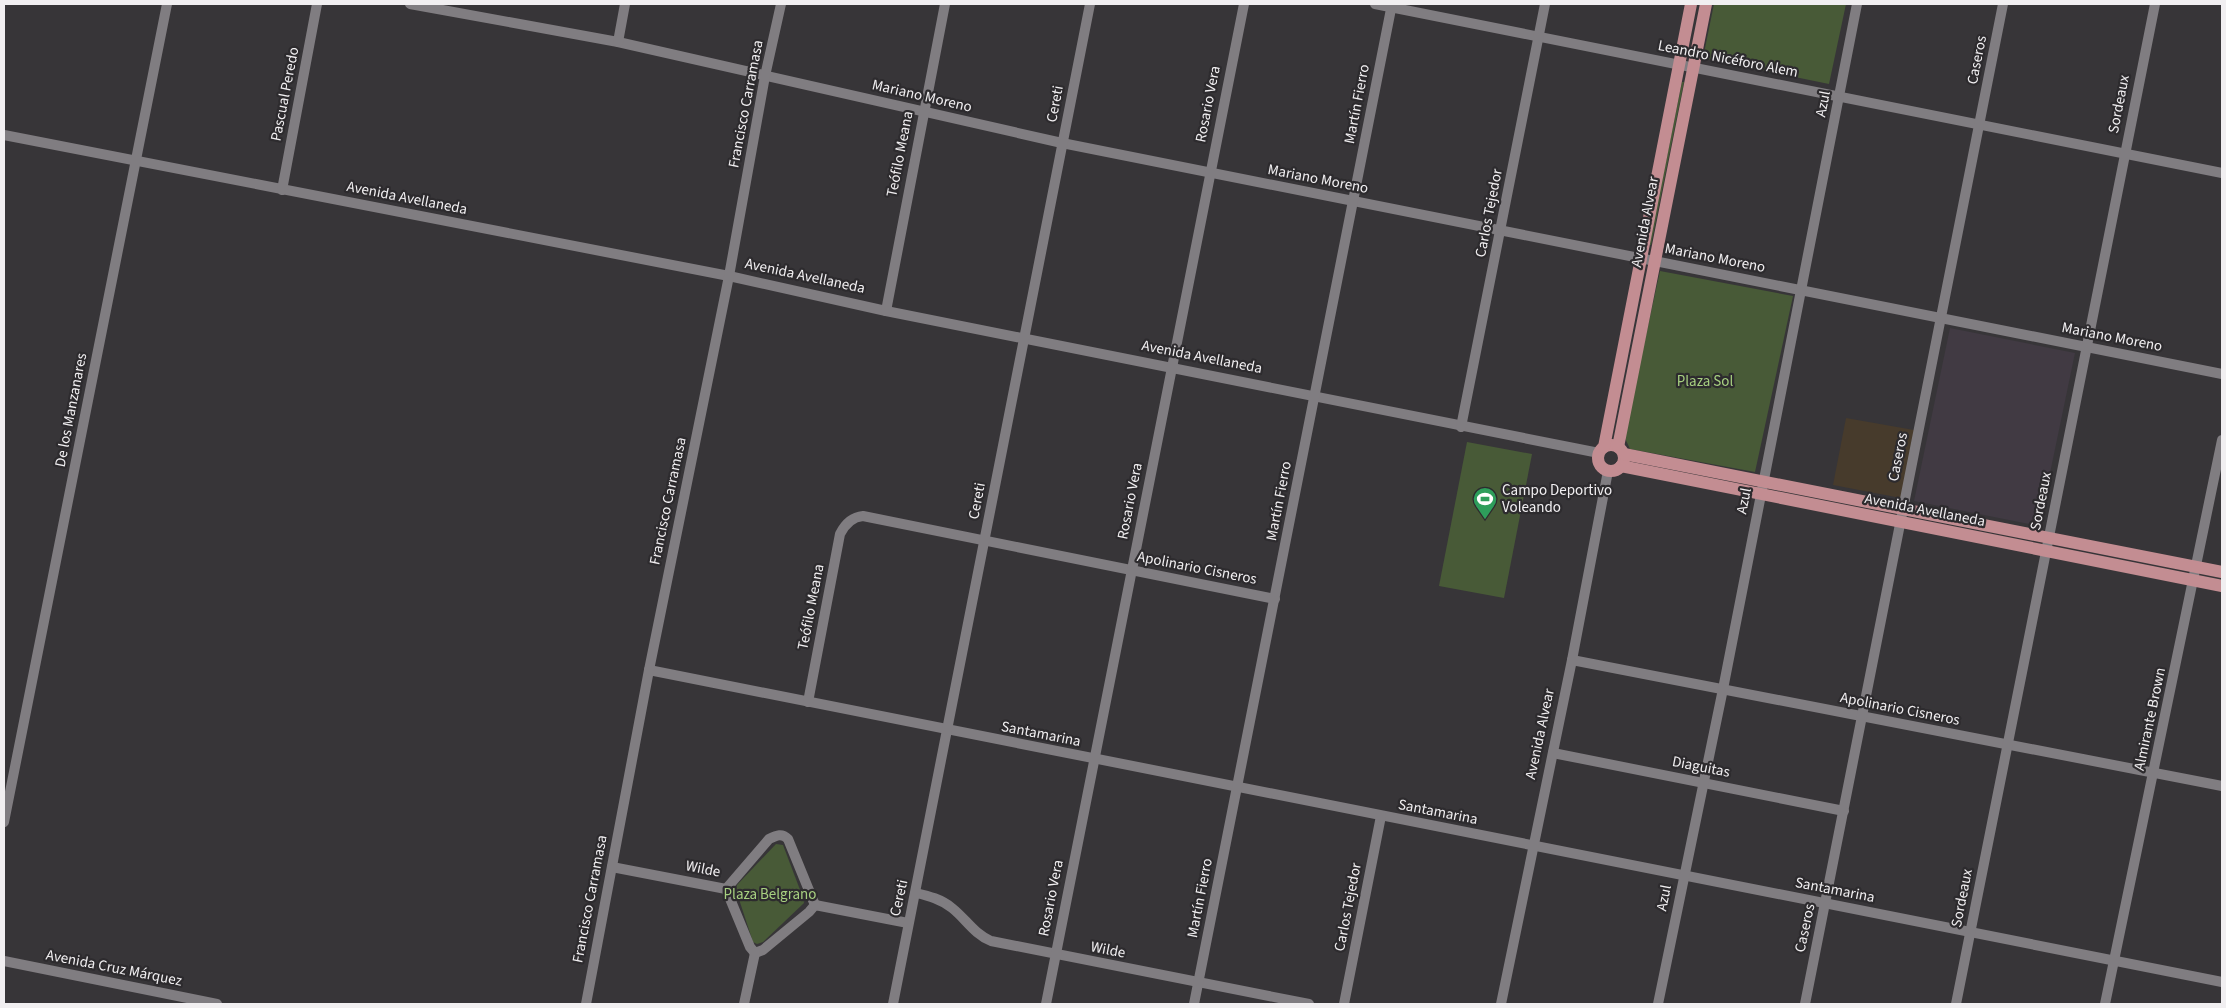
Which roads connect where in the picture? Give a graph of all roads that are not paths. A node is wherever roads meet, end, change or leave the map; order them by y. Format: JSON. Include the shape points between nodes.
{"nodes":[{"id":1,"x":167,"y":4,"type":"edge"},
{"id":2,"x":317,"y":4,"type":"edge"},
{"id":3,"x":410,"y":4,"type":"edge"},
{"id":4,"x":625,"y":4,"type":"edge"},
{"id":5,"x":781,"y":4,"type":"edge"},
{"id":6,"x":945,"y":4,"type":"edge"},
{"id":7,"x":1090,"y":4,"type":"edge"},
{"id":8,"x":1244,"y":4,"type":"edge"},
{"id":9,"x":1375,"y":4,"type":"edge"},
{"id":10,"x":1545,"y":4,"type":"edge"},
{"id":11,"x":1691,"y":4,"type":"edge"},
{"id":12,"x":1706,"y":4,"type":"edge"},
{"id":13,"x":1857,"y":4,"type":"edge"},
{"id":14,"x":2003,"y":4,"type":"edge"},
{"id":15,"x":2155,"y":4,"type":"edge"},
{"id":16,"x":1392,"y":5,"type":"edge"},
{"id":17,"x":461,"y":8,"type":"edge"},
{"id":18,"x":1539,"y":36,"type":"junction"},
{"id":19,"x":618,"y":42,"type":"junction"},
{"id":20,"x":1679,"y":65,"type":"junction"},
{"id":21,"x":1693,"y":68,"type":"junction"},
{"id":22,"x":766,"y":76,"type":"junction"},
{"id":23,"x":1839,"y":97,"type":"junction"},
{"id":24,"x":923,"y":112,"type":"junction"},
{"id":25,"x":1979,"y":125,"type":"junction"},
{"id":26,"x":4,"y":135,"type":"edge"},
{"id":27,"x":1062,"y":143,"type":"junction"},
{"id":28,"x":2125,"y":154,"type":"junction"},
{"id":29,"x":136,"y":161,"type":"junction"},
{"id":30,"x":1210,"y":173,"type":"junction"},
{"id":31,"x":2222,"y":173,"type":"edge"},
{"id":32,"x":282,"y":190,"type":"junction"},
{"id":33,"x":1353,"y":201,"type":"junction"},
{"id":34,"x":1500,"y":231,"type":"junction"},
{"id":35,"x":1640,"y":258,"type":"junction"},
{"id":36,"x":1654,"y":261,"type":"junction"},
{"id":37,"x":730,"y":276,"type":"junction"},
{"id":38,"x":1801,"y":290,"type":"junction"},
{"id":39,"x":886,"y":310,"type":"junction"},
{"id":40,"x":1941,"y":318,"type":"junction"},
{"id":41,"x":1023,"y":338,"type":"junction"},
{"id":42,"x":2086,"y":347,"type":"junction"},
{"id":43,"x":1172,"y":368,"type":"junction"},
{"id":44,"x":2222,"y":374,"type":"edge"},
{"id":45,"x":1314,"y":396,"type":"junction"},
{"id":46,"x":1461,"y":427,"type":"junction"},
{"id":47,"x":2222,"y":440,"type":"edge"},
{"id":48,"x":1602,"y":450,"type":"junction"},
{"id":49,"x":1621,"y":456,"type":"junction"},
{"id":50,"x":1608,"y":471,"type":"junction"},
{"id":51,"x":1762,"y":488,"type":"junction"},
{"id":52,"x":1902,"y":516,"type":"junction"},
{"id":53,"x":849,"y":521,"type":"joint"},
{"id":54,"x":984,"y":541,"type":"junction"},
{"id":55,"x":2047,"y":544,"type":"junction"},
{"id":56,"x":2197,"y":567,"type":"junction"},
{"id":57,"x":1131,"y":570,"type":"junction"},
{"id":58,"x":2222,"y":572,"type":"edge"},
{"id":59,"x":2194,"y":580,"type":"junction"},
{"id":60,"x":2222,"y":586,"type":"edge"},
{"id":61,"x":1275,"y":599,"type":"junction"},
{"id":62,"x":1572,"y":660,"type":"junction"},
{"id":63,"x":648,"y":670,"type":"junction"},
{"id":64,"x":1723,"y":690,"type":"junction"},
{"id":65,"x":808,"y":702,"type":"junction"},
{"id":66,"x":1862,"y":717,"type":"junction"},
{"id":67,"x":948,"y":731,"type":"junction"},
{"id":68,"x":2008,"y":745,"type":"junction"},
{"id":69,"x":1553,"y":753,"type":"junction"},
{"id":70,"x":1093,"y":760,"type":"junction"},
{"id":71,"x":2154,"y":771,"type":"junction"},
{"id":72,"x":1704,"y":783,"type":"junction"},
{"id":73,"x":2222,"y":786,"type":"edge"},
{"id":74,"x":1237,"y":788,"type":"junction"},
{"id":75,"x":1844,"y":811,"type":"junction"},
{"id":76,"x":1381,"y":816,"type":"junction"},
{"id":77,"x":4,"y":822,"type":"edge"},
{"id":78,"x":1534,"y":846,"type":"junction"},
{"id":79,"x":612,"y":867,"type":"junction"},
{"id":80,"x":1684,"y":876,"type":"junction"},
{"id":81,"x":726,"y":889,"type":"junction"},
{"id":82,"x":916,"y":894,"type":"junction"},
{"id":83,"x":1825,"y":904,"type":"junction"},
{"id":84,"x":815,"y":905,"type":"junction"},
{"id":85,"x":908,"y":923,"type":"junction"},
{"id":86,"x":1971,"y":932,"type":"junction"},
{"id":87,"x":755,"y":953,"type":"junction"},
{"id":88,"x":1055,"y":955,"type":"junction"},
{"id":89,"x":2113,"y":960,"type":"junction"},
{"id":90,"x":4,"y":961,"type":"edge"},
{"id":91,"x":1199,"y":982,"type":"junction"},
{"id":92,"x":2222,"y":982,"type":"edge"},
{"id":93,"x":217,"y":1004,"type":"edge"},
{"id":94,"x":586,"y":1004,"type":"edge"},
{"id":95,"x":744,"y":1004,"type":"edge"},
{"id":96,"x":893,"y":1004,"type":"edge"},
{"id":97,"x":1046,"y":1004,"type":"edge"},
{"id":98,"x":1194,"y":1004,"type":"edge"},
{"id":99,"x":1309,"y":1004,"type":"edge"},
{"id":100,"x":1344,"y":1004,"type":"edge"},
{"id":101,"x":1501,"y":1004,"type":"edge"},
{"id":102,"x":1658,"y":1004,"type":"edge"},
{"id":103,"x":1805,"y":1004,"type":"edge"},
{"id":104,"x":1956,"y":1004,"type":"edge"},
{"id":105,"x":2105,"y":1004,"type":"edge"}],
"edges":[{"from":1,"to":29,"type":"street","name":"De los Manzanares"},
{"from":2,"to":32,"type":"street","name":"Pascual Peredo"},
{"from":3,"to":17,"type":"street","name":"Mariano Moreno"},
{"from":4,"to":19,"type":"street"},
{"from":5,"to":22,"type":"street","name":"Francisco Carramasa"},
{"from":6,"to":24,"type":"street","name":"Teófilo Meana"},
{"from":7,"to":27,"type":"street","name":"Cereti"},
{"from":8,"to":30,"type":"street","name":"Rosario Vera"},
{"from":9,"to":16,"type":"street","name":"Leandro Nicéforo Alem"},
{"from":10,"to":18,"type":"street","name":"Carlos Tejedor"},
{"from":11,"to":20,"type":"main road","name":"Avenida Alvear"},
{"from":12,"to":21,"type":"main road","name":"Avenida Alvear"},
{"from":13,"to":23,"type":"street","name":"Azul"},
{"from":14,"to":25,"type":"street","name":"Caseros"},
{"from":15,"to":28,"type":"street","name":"Sordeaux"},
{"from":16,"to":18,"type":"street","name":"Leandro Nicéforo Alem"},
{"from":16,"to":33,"type":"street","name":"Martín Fierro"},
{"from":17,"to":19,"type":"street","name":"Mariano Moreno"},
{"from":18,"to":20,"type":"street","name":"Leandro Nicéforo Alem"},
{"from":18,"to":34,"type":"street","name":"Carlos Tejedor"},
{"from":19,"to":22,"type":"street","name":"Mariano Moreno"},
{"from":20,"to":21,"type":"street","name":"Leandro Nicéforo Alem"},
{"from":20,"to":35,"type":"main road","name":"Avenida Alvear"},
{"from":21,"to":23,"type":"street","name":"Leandro Nicéforo Alem"},
{"from":21,"to":36,"type":"main road","name":"Avenida Alvear"},
{"from":22,"to":24,"type":"street","name":"Mariano Moreno"},
{"from":22,"to":37,"type":"street","name":"Francisco Carramasa"},
{"from":23,"to":25,"type":"street","name":"Leandro Nicéforo Alem"},
{"from":23,"to":38,"type":"street","name":"Azul"},
{"from":24,"to":27,"type":"street","name":"Mariano Moreno"},
{"from":24,"to":39,"type":"street","name":"Teófilo Meana"},
{"from":25,"to":28,"type":"street","name":"Leandro Nicéforo Alem"},
{"from":25,"to":40,"type":"street","name":"Caseros"},
{"from":26,"to":29,"type":"street","name":"Avenida Avellaneda"},
{"from":27,"to":30,"type":"street","name":"Mariano Moreno"},
{"from":27,"to":41,"type":"street","name":"Cereti"},
{"from":28,"to":31,"type":"street","name":"Leandro Nicéforo Alem"},
{"from":28,"to":42,"type":"street","name":"Sordeaux"},
{"from":29,"to":32,"type":"street","name":"Avenida Avellaneda"},
{"from":29,"to":77,"type":"street","name":"De los Manzanares"},
{"from":30,"to":33,"type":"street","name":"Mariano Moreno"},
{"from":30,"to":43,"type":"street","name":"Rosario Vera"},
{"from":32,"to":37,"type":"street","name":"Avenida Avellaneda"},
{"from":33,"to":34,"type":"street","name":"Mariano Moreno"},
{"from":33,"to":45,"type":"street","name":"Martín Fierro"},
{"from":34,"to":35,"type":"street","name":"Mariano Moreno"},
{"from":34,"to":46,"type":"street","name":"Carlos Tejedor"},
{"from":35,"to":36,"type":"street","name":"Mariano Moreno"},
{"from":35,"to":48,"type":"main road","name":"Avenida Alvear"},
{"from":36,"to":38,"type":"street","name":"Mariano Moreno"},
{"from":36,"to":49,"type":"main road","name":"Avenida Alvear"},
{"from":37,"to":39,"type":"street","name":"Avenida Avellaneda"},
{"from":37,"to":63,"type":"street","name":"Francisco Carramasa"},
{"from":38,"to":40,"type":"street","name":"Mariano Moreno"},
{"from":38,"to":51,"type":"street","name":"Azul"},
{"from":39,"to":41,"type":"street","name":"Avenida Avellaneda"},
{"from":40,"to":42,"type":"street","name":"Mariano Moreno"},
{"from":40,"to":52,"type":"street","name":"Caseros"},
{"from":41,"to":43,"type":"street","name":"Avenida Avellaneda"},
{"from":41,"to":54,"type":"street","name":"Cereti"},
{"from":42,"to":44,"type":"street","name":"Mariano Moreno"},
{"from":42,"to":55,"type":"street","name":"Sordeaux"},
{"from":43,"to":45,"type":"street","name":"Avenida Avellaneda"},
{"from":43,"to":57,"type":"street","name":"Rosario Vera"},
{"from":45,"to":46,"type":"street","name":"Avenida Avellaneda"},
{"from":45,"to":61,"type":"street","name":"Martín Fierro"},
{"from":46,"to":48,"type":"street","name":"Avenida Avellaneda"},
{"from":47,"to":56,"type":"street","name":"Almirante Brown"},
{"from":48,"to":49,"type":"main road","via":[[1612,445]]},
{"from":48,"to":50,"type":"main road","via":[[1599,463]]},
{"from":49,"to":50,"type":"main road","via":[[1614,471]]},
{"from":49,"to":51,"type":"main road","name":"Avenida Avellaneda"},
{"from":50,"to":62,"type":"street","name":"Avenida Alvear"},
{"from":51,"to":52,"type":"main road","name":"Avenida Avellaneda"},
{"from":51,"to":64,"type":"street","name":"Azul"},
{"from":52,"to":55,"type":"main road","name":"Avenida Avellaneda"},
{"from":52,"to":66,"type":"street","name":"Caseros"},
{"from":53,"to":54,"type":"street","name":"Apolinario Cisneros","via":[[863,516]]},
{"from":53,"to":65,"type":"street","name":"Teófilo Meana","via":[[840,534]]},
{"from":54,"to":57,"type":"street","name":"Apolinario Cisneros"},
{"from":54,"to":67,"type":"street","name":"Cereti"},
{"from":55,"to":56,"type":"main road","name":"Avenida Avellaneda"},
{"from":55,"to":59,"type":"main road","name":"Avenida Avellaneda"},
{"from":55,"to":68,"type":"street","name":"Sordeaux"},
{"from":56,"to":58,"type":"main road","name":"Avenida Avellaneda"},
{"from":56,"to":59,"type":"street","name":"Almirante Brown"},
{"from":57,"to":61,"type":"street","name":"Apolinario Cisneros"},
{"from":57,"to":70,"type":"street","name":"Rosario Vera"},
{"from":59,"to":60,"type":"main road","name":"Avenida Avellaneda"},
{"from":59,"to":71,"type":"street","name":"Almirante Brown"},
{"from":61,"to":74,"type":"street","name":"Martín Fierro"},
{"from":62,"to":64,"type":"street","name":"Apolinario Cisneros"},
{"from":62,"to":69,"type":"street","name":"Avenida Alvear"},
{"from":63,"to":65,"type":"street","name":"Santamarina"},
{"from":63,"to":79,"type":"street","name":"Francisco Carramasa"},
{"from":64,"to":66,"type":"street","name":"Apolinario Cisneros"},
{"from":64,"to":72,"type":"street","name":"Azul"},
{"from":65,"to":67,"type":"street","name":"Santamarina"},
{"from":66,"to":68,"type":"street","name":"Apolinario Cisneros"},
{"from":66,"to":75,"type":"street","name":"Caseros"},
{"from":67,"to":70,"type":"street","name":"Santamarina"},
{"from":67,"to":82,"type":"street","name":"Cereti"},
{"from":68,"to":71,"type":"street","name":"Apolinario Cisneros"},
{"from":68,"to":86,"type":"street","name":"Sordeaux"},
{"from":69,"to":72,"type":"street","name":"Diaguitas"},
{"from":69,"to":78,"type":"street","name":"Avenida Alvear"},
{"from":70,"to":74,"type":"street","name":"Santamarina"},
{"from":70,"to":88,"type":"street","name":"Rosario Vera"},
{"from":71,"to":73,"type":"street","name":"Apolinario Cisneros"},
{"from":71,"to":89,"type":"street","name":"Almirante Brown"},
{"from":72,"to":75,"type":"street","name":"Diaguitas"},
{"from":72,"to":80,"type":"street","name":"Azul"},
{"from":74,"to":76,"type":"street","name":"Santamarina"},
{"from":74,"to":91,"type":"street","name":"Martín Fierro"},
{"from":75,"to":83,"type":"street","name":"Caseros"},
{"from":76,"to":78,"type":"street","name":"Santamarina"},
{"from":76,"to":100,"type":"street","name":"Carlos Tejedor"},
{"from":78,"to":80,"type":"street","name":"Santamarina"},
{"from":78,"to":101,"type":"street","name":"Avenida Alvear"},
{"from":79,"to":81,"type":"street","name":"Wilde"},
{"from":79,"to":94,"type":"street","name":"Francisco Carramasa"},
{"from":80,"to":83,"type":"street","name":"Santamarina"},
{"from":80,"to":102,"type":"street","name":"Azul"},
{"from":81,"to":84,"type":"street","via":[[770,839],[776,835],[784,836]]},
{"from":81,"to":87,"type":"street","name":"Wilde"},
{"from":82,"to":85,"type":"street","name":"Cereti"},
{"from":82,"to":88,"type":"street","name":"Wilde","via":[[944,902],[976,933],[991,941]]},
{"from":83,"to":86,"type":"street","name":"Santamarina"},
{"from":83,"to":103,"type":"street","name":"Caseros"},
{"from":84,"to":85,"type":"street"},
{"from":84,"to":87,"type":"street","via":[[802,919]]},
{"from":85,"to":96,"type":"street","name":"Cereti"},
{"from":86,"to":89,"type":"street","name":"Santamarina"},
{"from":86,"to":104,"type":"street","name":"Sordeaux"},
{"from":87,"to":95,"type":"street"},
{"from":88,"to":91,"type":"street","name":"Wilde"},
{"from":88,"to":97,"type":"street","name":"Rosario Vera"},
{"from":89,"to":92,"type":"street","name":"Santamarina"},
{"from":89,"to":105,"type":"street","name":"Almirante Brown"},
{"from":90,"to":93,"type":"street","name":"Avenida Cruz Márquez"},
{"from":91,"to":98,"type":"street","name":"Martín Fierro"},
{"from":91,"to":99,"type":"street","name":"Wilde"}]}
